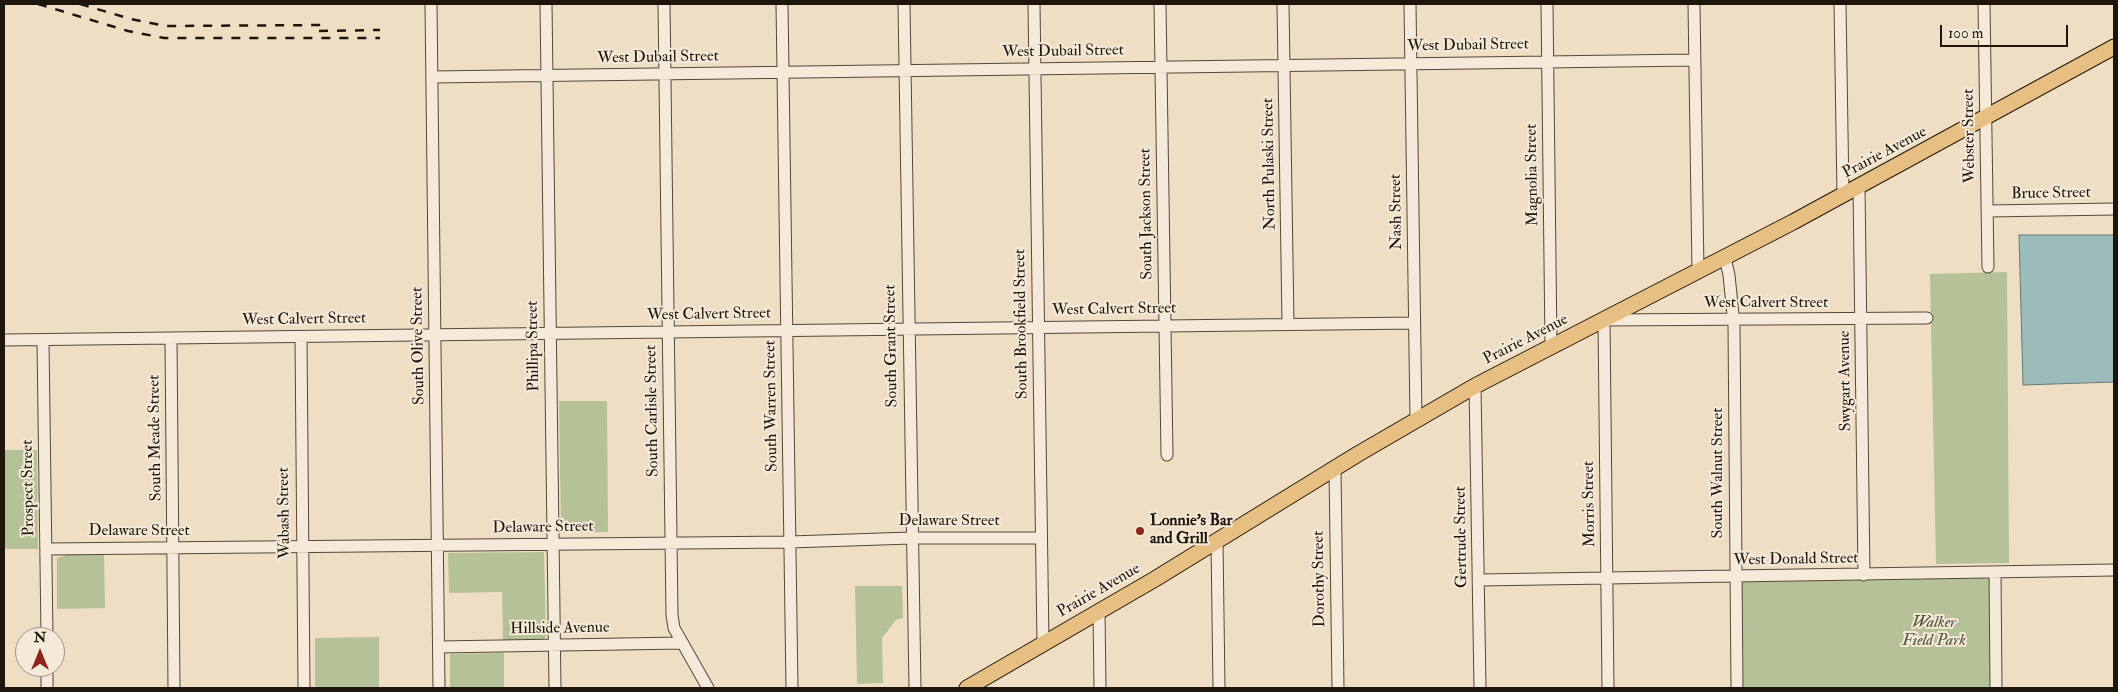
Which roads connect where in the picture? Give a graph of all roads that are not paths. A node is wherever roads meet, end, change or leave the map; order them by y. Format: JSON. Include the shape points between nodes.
{"nodes":[{"id":1,"x":431,"y":4,"type":"edge"},
{"id":2,"x":546,"y":4,"type":"edge"},
{"id":3,"x":664,"y":4,"type":"edge"},
{"id":4,"x":782,"y":4,"type":"edge"},
{"id":5,"x":904,"y":4,"type":"edge"},
{"id":6,"x":1034,"y":4,"type":"edge"},
{"id":7,"x":1160,"y":4,"type":"edge"},
{"id":8,"x":1283,"y":4,"type":"edge"},
{"id":9,"x":1410,"y":4,"type":"edge"},
{"id":10,"x":1547,"y":4,"type":"edge"},
{"id":11,"x":1694,"y":4,"type":"edge"},
{"id":12,"x":1840,"y":4,"type":"edge"},
{"id":13,"x":1984,"y":4,"type":"edge"},
{"id":14,"x":2114,"y":47,"type":"edge"},
{"id":15,"x":1694,"y":60,"type":"junction"},
{"id":16,"x":1548,"y":62,"type":"junction"},
{"id":17,"x":1411,"y":64,"type":"junction"},
{"id":18,"x":1284,"y":65,"type":"junction"},
{"id":19,"x":1161,"y":67,"type":"junction"},
{"id":20,"x":1034,"y":69,"type":"junction"},
{"id":21,"x":904,"y":70,"type":"junction"},
{"id":22,"x":783,"y":72,"type":"junction"},
{"id":23,"x":665,"y":74,"type":"junction"},
{"id":24,"x":547,"y":76,"type":"junction"},
{"id":25,"x":432,"y":77,"type":"junction"},
{"id":26,"x":1986,"y":118,"type":"junction"},
{"id":27,"x":1859,"y":186,"type":"junction"},
{"id":28,"x":1843,"y":195,"type":"junction"},
{"id":29,"x":2114,"y":209,"type":"edge"},
{"id":30,"x":1988,"y":211,"type":"junction"},
{"id":31,"x":1725,"y":258,"type":"junction"},
{"id":32,"x":1988,"y":267,"type":"dead end"},
{"id":33,"x":1698,"y":272,"type":"junction"},
{"id":34,"x":1928,"y":318,"type":"dead end"},
{"id":35,"x":1604,"y":320,"type":"junction"},
{"id":36,"x":1733,"y":320,"type":"junction"},
{"id":37,"x":1862,"y":320,"type":"junction"},
{"id":38,"x":1414,"y":323,"type":"junction"},
{"id":39,"x":1288,"y":324,"type":"junction"},
{"id":40,"x":1165,"y":326,"type":"junction"},
{"id":41,"x":908,"y":328,"type":"junction"},
{"id":42,"x":1038,"y":328,"type":"junction"},
{"id":43,"x":787,"y":330,"type":"junction"},
{"id":44,"x":669,"y":332,"type":"junction"},
{"id":45,"x":550,"y":333,"type":"junction"},
{"id":46,"x":435,"y":335,"type":"junction"},
{"id":47,"x":300,"y":336,"type":"junction"},
{"id":48,"x":171,"y":338,"type":"junction"},
{"id":49,"x":4,"y":340,"type":"edge"},
{"id":50,"x":43,"y":340,"type":"junction"},
{"id":51,"x":1551,"y":347,"type":"junction"},
{"id":52,"x":1475,"y":386,"type":"junction"},
{"id":53,"x":1416,"y":420,"type":"junction"},
{"id":54,"x":1167,"y":455,"type":"dead end"},
{"id":55,"x":1335,"y":469,"type":"junction"},
{"id":56,"x":911,"y":538,"type":"junction"},
{"id":57,"x":1041,"y":538,"type":"junction"},
{"id":58,"x":1217,"y":541,"type":"junction"},
{"id":59,"x":671,"y":542,"type":"junction"},
{"id":60,"x":790,"y":542,"type":"junction"},
{"id":61,"x":553,"y":544,"type":"junction"},
{"id":62,"x":438,"y":545,"type":"junction"},
{"id":63,"x":302,"y":546,"type":"junction"},
{"id":64,"x":173,"y":548,"type":"junction"},
{"id":65,"x":46,"y":549,"type":"junction"},
{"id":66,"x":2114,"y":570,"type":"edge"},
{"id":67,"x":1995,"y":572,"type":"junction"},
{"id":68,"x":1864,"y":575,"type":"junction"},
{"id":69,"x":1736,"y":577,"type":"junction"},
{"id":70,"x":1607,"y":579,"type":"junction"},
{"id":71,"x":1478,"y":580,"type":"junction"},
{"id":72,"x":1099,"y":612,"type":"junction"},
{"id":73,"x":47,"y":627,"type":"edge"},
{"id":74,"x":682,"y":643,"type":"junction"},
{"id":75,"x":1042,"y":644,"type":"junction"},
{"id":76,"x":554,"y":646,"type":"junction"},
{"id":77,"x":439,"y":647,"type":"junction"},
{"id":78,"x":174,"y":688,"type":"edge"},
{"id":79,"x":304,"y":688,"type":"edge"},
{"id":80,"x":438,"y":688,"type":"edge"},
{"id":81,"x":554,"y":688,"type":"edge"},
{"id":82,"x":708,"y":688,"type":"edge"},
{"id":83,"x":792,"y":688,"type":"edge"},
{"id":84,"x":915,"y":688,"type":"edge"},
{"id":85,"x":967,"y":688,"type":"edge"},
{"id":86,"x":1100,"y":688,"type":"edge"},
{"id":87,"x":1218,"y":688,"type":"edge"},
{"id":88,"x":1338,"y":688,"type":"edge"},
{"id":89,"x":1480,"y":688,"type":"edge"},
{"id":90,"x":1608,"y":688,"type":"edge"},
{"id":91,"x":1737,"y":688,"type":"edge"},
{"id":92,"x":1996,"y":688,"type":"edge"}],
"edges":[{"from":1,"to":25,"type":"street","name":"South Olive Street"},
{"from":2,"to":24,"type":"street","name":"Phillipa Street"},
{"from":3,"to":23,"type":"street","name":"South Carlisle Street"},
{"from":4,"to":22,"type":"street","name":"South Warren Street"},
{"from":5,"to":21,"type":"street","name":"South Grant Street"},
{"from":6,"to":20,"type":"street","name":"South Brookfield Street"},
{"from":7,"to":19,"type":"street","name":"South Jackson Street"},
{"from":8,"to":18,"type":"street","name":"North Pulaski Street"},
{"from":9,"to":17,"type":"street","name":"Nash Street"},
{"from":10,"to":16,"type":"street","name":"Magnolia Street"},
{"from":11,"to":15,"type":"street"},
{"from":12,"to":28,"type":"street"},
{"from":13,"to":26,"type":"street","name":"Webster Street"},
{"from":14,"to":26,"type":"main road","name":"Prairie Avenue"},
{"from":15,"to":16,"type":"street","name":"West Dubail Street"},
{"from":15,"to":33,"type":"street"},
{"from":16,"to":17,"type":"street","name":"West Dubail Street"},
{"from":16,"to":51,"type":"street","name":"Magnolia Street"},
{"from":17,"to":18,"type":"street","name":"West Dubail Street"},
{"from":17,"to":38,"type":"street","name":"Nash Street"},
{"from":18,"to":19,"type":"street","name":"West Dubail Street"},
{"from":18,"to":39,"type":"street","name":"North Pulaski Street"},
{"from":19,"to":20,"type":"street","name":"West Dubail Street"},
{"from":19,"to":40,"type":"street","name":"South Jackson Street"},
{"from":20,"to":21,"type":"street","name":"West Dubail Street"},
{"from":20,"to":42,"type":"street","name":"South Brookfield Street"},
{"from":21,"to":22,"type":"street","name":"West Dubail Street"},
{"from":21,"to":41,"type":"street","name":"South Grant Street"},
{"from":22,"to":23,"type":"street","name":"West Dubail Street"},
{"from":22,"to":43,"type":"street","name":"South Warren Street"},
{"from":23,"to":24,"type":"street","name":"West Dubail Street"},
{"from":23,"to":44,"type":"street","name":"South Carlisle Street"},
{"from":24,"to":25,"type":"street","name":"West Dubail Street"},
{"from":24,"to":45,"type":"street","name":"Phillipa Street"},
{"from":25,"to":46,"type":"street","name":"South Olive Street"},
{"from":26,"to":27,"type":"main road","name":"Prairie Avenue"},
{"from":26,"to":30,"type":"street","name":"Webster Street"},
{"from":27,"to":28,"type":"main road","name":"Prairie Avenue"},
{"from":27,"to":37,"type":"street","name":"Swygart Avenue"},
{"from":28,"to":31,"type":"main road","name":"Prairie Avenue"},
{"from":29,"to":30,"type":"street","name":"Bruce Street"},
{"from":30,"to":32,"type":"street","name":"Webster Street"},
{"from":31,"to":33,"type":"main road","name":"Prairie Avenue"},
{"from":31,"to":36,"type":"street","name":"South Walnut Street"},
{"from":33,"to":35,"type":"main road","name":"Prairie Avenue"},
{"from":34,"to":37,"type":"street","name":"West Calvert Street"},
{"from":35,"to":36,"type":"street","name":"West Calvert Street"},
{"from":35,"to":51,"type":"main road","name":"Prairie Avenue"},
{"from":35,"to":70,"type":"street","name":"Morris Street"},
{"from":36,"to":37,"type":"street","name":"West Calvert Street"},
{"from":36,"to":69,"type":"street","name":"South Walnut Street"},
{"from":37,"to":68,"type":"street","name":"Swygart Avenue"},
{"from":38,"to":39,"type":"street","name":"West Calvert Street"},
{"from":38,"to":53,"type":"street","name":"Nash Street"},
{"from":39,"to":40,"type":"street","name":"West Calvert Street"},
{"from":40,"to":42,"type":"street","name":"West Calvert Street"},
{"from":40,"to":54,"type":"street","name":"South Jackson Street"},
{"from":41,"to":42,"type":"street","name":"West Calvert Street"},
{"from":41,"to":43,"type":"street","name":"West Calvert Street"},
{"from":41,"to":56,"type":"street","name":"South Grant Street"},
{"from":42,"to":57,"type":"street","name":"South Brookfield Street"},
{"from":43,"to":44,"type":"street","name":"West Calvert Street"},
{"from":43,"to":60,"type":"street","name":"South Warren Street"},
{"from":44,"to":45,"type":"street","name":"West Calvert Street"},
{"from":44,"to":59,"type":"street","name":"South Carlisle Street"},
{"from":45,"to":46,"type":"street","name":"West Calvert Street"},
{"from":45,"to":61,"type":"street","name":"Phillipa Street"},
{"from":46,"to":47,"type":"street","name":"West Calvert Street"},
{"from":46,"to":62,"type":"street","name":"South Olive Street"},
{"from":47,"to":48,"type":"street","name":"West Calvert Street"},
{"from":47,"to":63,"type":"street","name":"Wabash Street"},
{"from":48,"to":50,"type":"street","name":"West Calvert Street"},
{"from":48,"to":64,"type":"street","name":"South Meade Street"},
{"from":49,"to":50,"type":"street","name":"West Calvert Street"},
{"from":50,"to":65,"type":"street","name":"Prospect Street"},
{"from":51,"to":52,"type":"main road","name":"Prairie Avenue"},
{"from":52,"to":53,"type":"main road","name":"Prairie Avenue"},
{"from":52,"to":71,"type":"street","name":"Gertrude Street"},
{"from":53,"to":55,"type":"main road","name":"Prairie Avenue"},
{"from":55,"to":58,"type":"main road","name":"Prairie Avenue"},
{"from":55,"to":88,"type":"street","name":"Dorothy Street"},
{"from":56,"to":57,"type":"street","name":"Delaware Street"},
{"from":56,"to":60,"type":"street","name":"Delaware Street"},
{"from":56,"to":84,"type":"street","name":"South Grant Street"},
{"from":57,"to":75,"type":"street","name":"South Brookfield Street"},
{"from":58,"to":72,"type":"main road","name":"Prairie Avenue"},
{"from":58,"to":87,"type":"street"},
{"from":59,"to":60,"type":"street","name":"Delaware Street"},
{"from":59,"to":61,"type":"street","name":"Delaware Street"},
{"from":59,"to":74,"type":"street","name":"South Carlisle Street","via":[[672,615]]},
{"from":60,"to":83,"type":"street","name":"South Warren Street"},
{"from":61,"to":62,"type":"street","name":"Delaware Street"},
{"from":61,"to":76,"type":"street","name":"Phillipa Street"},
{"from":62,"to":63,"type":"street","name":"Delaware Street"},
{"from":62,"to":77,"type":"street","name":"South Olive Street"},
{"from":63,"to":64,"type":"street","name":"Delaware Street"},
{"from":63,"to":79,"type":"street","name":"Wabash Street"},
{"from":64,"to":65,"type":"street","name":"Delaware Street"},
{"from":64,"to":78,"type":"street","name":"South Meade Street"},
{"from":65,"to":73,"type":"street","name":"Prospect Street"},
{"from":66,"to":67,"type":"street","name":"West Donald Street"},
{"from":67,"to":68,"type":"street","name":"West Donald Street"},
{"from":67,"to":92,"type":"street"},
{"from":68,"to":69,"type":"street","name":"West Donald Street"},
{"from":69,"to":70,"type":"street","name":"West Donald Street"},
{"from":69,"to":91,"type":"street","name":"South Walnut Street"},
{"from":70,"to":71,"type":"street","name":"West Donald Street"},
{"from":70,"to":90,"type":"street","name":"Morris Street"},
{"from":71,"to":89,"type":"street","name":"Gertrude Street"},
{"from":72,"to":75,"type":"main road","name":"Prairie Avenue"},
{"from":72,"to":86,"type":"street"},
{"from":74,"to":76,"type":"street","name":"Hillside Avenue"},
{"from":74,"to":82,"type":"street","name":"South Carlisle Street"},
{"from":75,"to":85,"type":"main road","name":"Prairie Avenue"},
{"from":76,"to":77,"type":"street","name":"Hillside Avenue"},
{"from":76,"to":81,"type":"street","name":"Phillipa Street"},
{"from":77,"to":80,"type":"street","name":"South Olive Street"}]}
